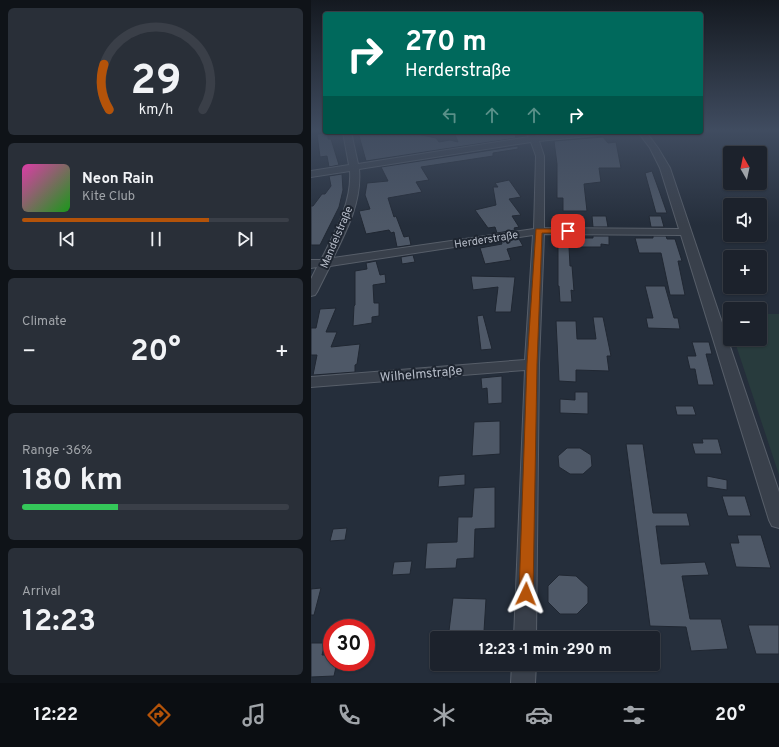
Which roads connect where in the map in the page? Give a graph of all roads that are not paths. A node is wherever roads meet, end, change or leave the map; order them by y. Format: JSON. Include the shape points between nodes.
{"nodes":[{"id":1,"x":353,"y":162,"type":"edge"},
{"id":2,"x":388,"y":162,"type":"edge"},
{"id":3,"x":540,"y":162,"type":"edge"},
{"id":4,"x":662,"y":162,"type":"edge"},
{"id":5,"x":354,"y":168,"type":"junction"},
{"id":6,"x":311,"y":174,"type":"edge"},
{"id":7,"x":539,"y":231,"type":"junction"},
{"id":8,"x":686,"y":232,"type":"junction"},
{"id":9,"x":324,"y":263,"type":"junction"},
{"id":10,"x":311,"y":264,"type":"edge"},
{"id":11,"x":311,"y":292,"type":"edge"},
{"id":12,"x":532,"y":364,"type":"junction"},
{"id":13,"x":311,"y":382,"type":"edge"},
{"id":14,"x":779,"y":520,"type":"edge"},
{"id":15,"x":525,"y":631,"type":"edge"},
{"id":16,"x":524,"y":671,"type":"edge"},
{"id":17,"x":523,"y":683,"type":"edge"}],
"edges":[{"from":1,"to":5,"type":"street","name":"Mandelstraße"},
{"from":2,"to":5,"type":"street"},
{"from":3,"to":7,"type":"street"},
{"from":4,"to":8,"type":"street"},
{"from":5,"to":6,"type":"street"},
{"from":5,"to":9,"type":"street","name":"Mandelstraße","via":[[352,199]]},
{"from":7,"to":8,"type":"street","name":"Herderstraße"},
{"from":7,"to":9,"type":"street","name":"Herderstraße"},
{"from":7,"to":12,"type":"street"},
{"from":8,"to":14,"type":"street"},
{"from":9,"to":10,"type":"street","name":"Herderstraße"},
{"from":9,"to":11,"type":"street","name":"Mandelstraße"},
{"from":12,"to":13,"type":"street","name":"Wilhelmstraße"},
{"from":12,"to":15,"type":"street"},
{"from":16,"to":17,"type":"street"}]}
